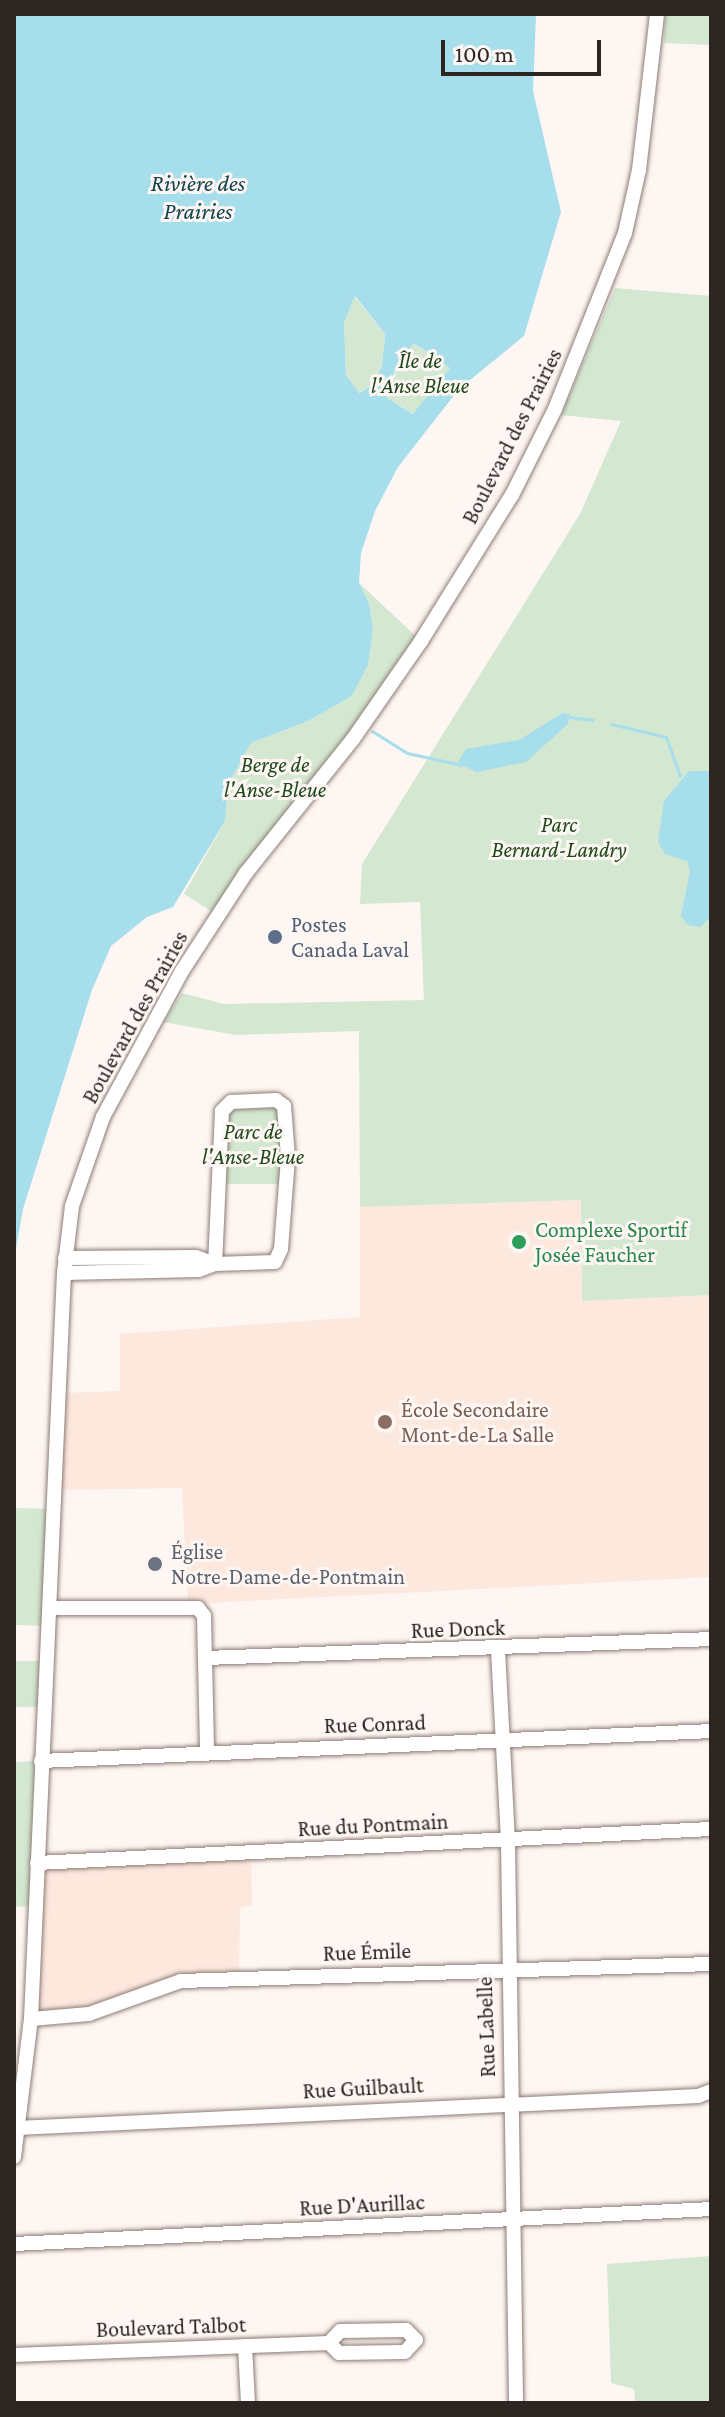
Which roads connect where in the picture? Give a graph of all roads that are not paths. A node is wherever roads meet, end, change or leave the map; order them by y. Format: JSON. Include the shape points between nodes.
{"nodes":[{"id":1,"x":657,"y":14,"type":"edge"},
{"id":2,"x":215,"y":1264,"type":"junction"},
{"id":3,"x":64,"y":1266,"type":"junction"},
{"id":4,"x":51,"y":1608,"type":"junction"},
{"id":5,"x":711,"y":1639,"type":"edge"},
{"id":6,"x":498,"y":1650,"type":"junction"},
{"id":7,"x":206,"y":1658,"type":"junction"},
{"id":8,"x":711,"y":1731,"type":"edge"},
{"id":9,"x":501,"y":1741,"type":"junction"},
{"id":10,"x":207,"y":1753,"type":"junction"},
{"id":11,"x":41,"y":1761,"type":"junction"},
{"id":12,"x":711,"y":1829,"type":"edge"},
{"id":13,"x":508,"y":1841,"type":"junction"},
{"id":14,"x":37,"y":1863,"type":"junction"},
{"id":15,"x":711,"y":1964,"type":"edge"},
{"id":16,"x":506,"y":1969,"type":"junction"},
{"id":17,"x":31,"y":2019,"type":"junction"},
{"id":18,"x":711,"y":2091,"type":"edge"},
{"id":19,"x":510,"y":2103,"type":"junction"},
{"id":20,"x":17,"y":2128,"type":"junction"},
{"id":21,"x":14,"y":2157,"type":"edge"},
{"id":22,"x":711,"y":2209,"type":"edge"},
{"id":23,"x":515,"y":2220,"type":"junction"},
{"id":24,"x":14,"y":2244,"type":"edge"},
{"id":25,"x":329,"y":2343,"type":"junction"},
{"id":26,"x":245,"y":2346,"type":"junction"},
{"id":27,"x":14,"y":2355,"type":"edge"},
{"id":28,"x":248,"y":2403,"type":"edge"},
{"id":29,"x":516,"y":2403,"type":"edge"}],
"edges":[{"from":1,"to":3,"type":"street","name":"Boulevard des Prairies","via":[[639,170],[625,233],[555,409],[512,495],[421,641],[353,739],[246,873],[182,971],[103,1117],[72,1206]]},
{"from":2,"to":2,"type":"street","via":[[263,1265],[275,1262],[281,1249],[288,1157],[284,1106],[276,1100],[231,1102],[222,1111]]},
{"from":2,"to":3,"type":"street","via":[[196,1257]]},
{"from":3,"to":4,"type":"street","name":"Boulevard des Prairies"},
{"from":4,"to":7,"type":"street","via":[[188,1604],[204,1616]]},
{"from":4,"to":11,"type":"street","name":"Boulevard des Prairies"},
{"from":5,"to":6,"type":"street","name":"Rue Donck"},
{"from":6,"to":7,"type":"street","name":"Rue Donck"},
{"from":6,"to":9,"type":"street","name":"Rue Labelle"},
{"from":7,"to":10,"type":"street"},
{"from":8,"to":9,"type":"street","name":"Rue Conrad"},
{"from":9,"to":10,"type":"street","name":"Rue Conrad"},
{"from":9,"to":13,"type":"street","name":"Rue Labelle"},
{"from":10,"to":11,"type":"street","name":"Rue Conrad"},
{"from":11,"to":14,"type":"street","name":"Boulevard des Prairies"},
{"from":12,"to":13,"type":"street","name":"Rue du Pontmain"},
{"from":13,"to":14,"type":"street","name":"Rue du Pontmain"},
{"from":13,"to":16,"type":"street","name":"Rue Labelle"},
{"from":14,"to":17,"type":"street","name":"Boulevard des Prairies"},
{"from":15,"to":16,"type":"street","name":"Rue Émile"},
{"from":16,"to":17,"type":"street","name":"Rue Émile","via":[[181,1981],[89,2014]]},
{"from":16,"to":19,"type":"street","name":"Rue Labelle"},
{"from":17,"to":20,"type":"street","name":"Boulevard des Prairies"},
{"from":18,"to":19,"type":"street","name":"Rue Guilbault","via":[[698,2096]]},
{"from":19,"to":20,"type":"street","name":"Rue Guilbault"},
{"from":19,"to":23,"type":"street","name":"Rue Labelle"},
{"from":20,"to":21,"type":"street","name":"Boulevard des Prairies"},
{"from":22,"to":23,"type":"street","name":"Rue D'Aurillac"},
{"from":23,"to":24,"type":"street","name":"Rue D'Aurillac"},
{"from":23,"to":29,"type":"street","name":"Rue Labelle"},
{"from":25,"to":25,"type":"street","name":"Boulevard Talbot","via":[[339,2353],[405,2352],[416,2340],[406,2330],[340,2331]]},
{"from":25,"to":26,"type":"street","name":"Boulevard Talbot"},
{"from":26,"to":27,"type":"street","name":"Boulevard Talbot"},
{"from":26,"to":28,"type":"street"}]}
